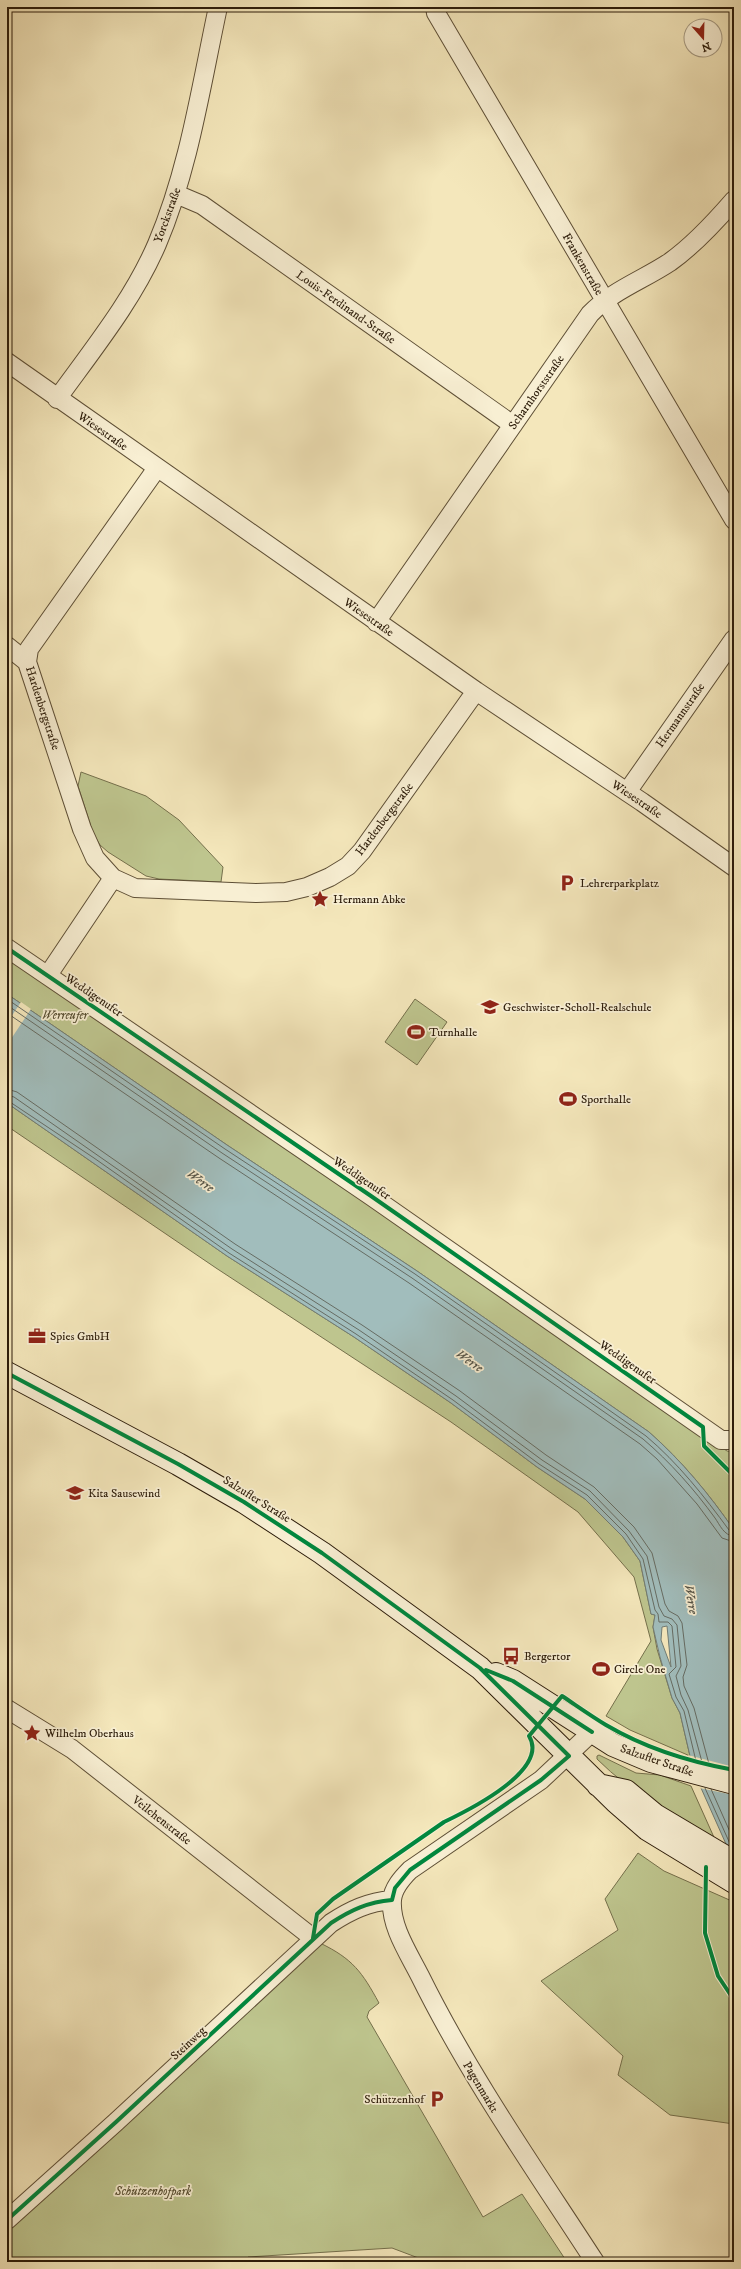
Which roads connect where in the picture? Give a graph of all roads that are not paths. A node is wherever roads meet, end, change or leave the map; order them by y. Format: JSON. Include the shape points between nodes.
{"nodes":[{"id":1,"x":218,"y":7,"type":"edge"},
{"id":2,"x":435,"y":7,"type":"edge"},
{"id":3,"x":176,"y":194,"type":"junction"},
{"id":4,"x":734,"y":200,"type":"edge"},
{"id":5,"x":603,"y":300,"type":"junction"},
{"id":6,"x":7,"y":362,"type":"edge"},
{"id":7,"x":57,"y":399,"type":"junction"},
{"id":8,"x":513,"y":425,"type":"junction"},
{"id":9,"x":157,"y":468,"type":"junction"},
{"id":10,"x":734,"y":520,"type":"edge"},
{"id":11,"x":376,"y":622,"type":"junction"},
{"id":12,"x":734,"y":639,"type":"edge"},
{"id":13,"x":7,"y":646,"type":"edge"},
{"id":14,"x":27,"y":662,"type":"junction"},
{"id":15,"x":476,"y":691,"type":"junction"},
{"id":16,"x":627,"y":792,"type":"junction"},
{"id":17,"x":734,"y":867,"type":"edge"},
{"id":18,"x":113,"y":878,"type":"junction"},
{"id":19,"x":7,"y":948,"type":"edge"},
{"id":20,"x":48,"y":975,"type":"junction"},
{"id":21,"x":7,"y":1373,"type":"edge"},
{"id":22,"x":734,"y":1440,"type":"edge"},
{"id":23,"x":480,"y":1668,"type":"junction"},
{"id":24,"x":7,"y":1708,"type":"edge"},
{"id":25,"x":592,"y":1732,"type":"junction"},
{"id":26,"x":569,"y":1756,"type":"junction"},
{"id":27,"x":734,"y":1782,"type":"edge"},
{"id":28,"x":598,"y":1785,"type":"junction"},
{"id":29,"x":728,"y":1872,"type":"edge"},
{"id":30,"x":392,"y":1900,"type":"junction"},
{"id":31,"x":313,"y":1938,"type":"junction"},
{"id":32,"x":7,"y":2220,"type":"edge"},
{"id":33,"x":595,"y":2262,"type":"edge"}],
"edges":[{"from":1,"to":3,"type":"street","name":"Yorckstraße"},
{"from":2,"to":5,"type":"street","name":"Frankenstraße","via":[[436,13]]},
{"from":3,"to":7,"type":"street","name":"Yorckstraße","via":[[157,244],[137,284],[104,335]]},
{"from":3,"to":8,"type":"street","name":"Louis-Ferdinand-Straße","via":[[202,205]]},
{"from":4,"to":5,"type":"street","name":"Scharnhorststraße","via":[[718,219],[670,261]]},
{"from":5,"to":8,"type":"street","name":"Scharnhorststraße","via":[[590,314]]},
{"from":5,"to":10,"type":"street","name":"Frankenstraße"},
{"from":6,"to":7,"type":"street","name":"Wiesestraße"},
{"from":7,"to":9,"type":"street","name":"Wiesestraße"},
{"from":8,"to":11,"type":"street","name":"Scharnhorststraße"},
{"from":9,"to":11,"type":"street","name":"Wiesestraße"},
{"from":9,"to":14,"type":"street","name":"Hardenbergstraße","via":[[29,649]]},
{"from":11,"to":15,"type":"street","name":"Wiesestraße"},
{"from":12,"to":16,"type":"street","name":"Hermannstraße"},
{"from":13,"to":14,"type":"street"},
{"from":14,"to":18,"type":"street","name":"Hardenbergstraße","via":[[82,829],[95,858]]},
{"from":15,"to":16,"type":"street","name":"Wiesestraße"},
{"from":15,"to":18,"type":"street","name":"Hardenbergstraße","via":[[362,851],[348,866],[330,877],[307,887],[286,892],[256,893],[135,888]]},
{"from":16,"to":17,"type":"street","name":"Wiesestraße"},
{"from":18,"to":20,"type":"street"},
{"from":19,"to":20,"type":"street","name":"Weddigenufer"},
{"from":20,"to":22,"type":"street","name":"Weddigenufer","via":[[721,1440]]},
{"from":21,"to":23,"type":"main road","name":"Salzufler Straße","via":[[244,1502],[322,1553]]},
{"from":23,"to":25,"type":"main road","name":"Salzufler Straße","via":[[513,1681]]},
{"from":23,"to":26,"type":"main road","name":"Salzufler Straße"},
{"from":24,"to":31,"type":"street","name":"Veilchenstraße","via":[[72,1749]]},
{"from":25,"to":26,"type":"street"},
{"from":25,"to":27,"type":"main road","name":"Salzufler Straße","via":[[620,1748],[652,1761]]},
{"from":26,"to":28,"type":"main road","name":"Salzufler Straße"},
{"from":26,"to":30,"type":"street","via":[[541,1780],[410,1870],[395,1888]]},
{"from":28,"to":29,"type":"main road","name":"Salzufler Straße","via":[[647,1829]]},
{"from":28,"to":29,"type":"main road","name":"Salzufler Straße","via":[[626,1791],[655,1815],[703,1845]]},
{"from":30,"to":31,"type":"street","name":"Steinweg","via":[[354,1909],[331,1922]]},
{"from":30,"to":33,"type":"street","name":"Pagenmarkt","via":[[394,1915],[405,1947],[471,2070]]},
{"from":31,"to":32,"type":"street","name":"Steinweg","via":[[198,2047]]}]}
